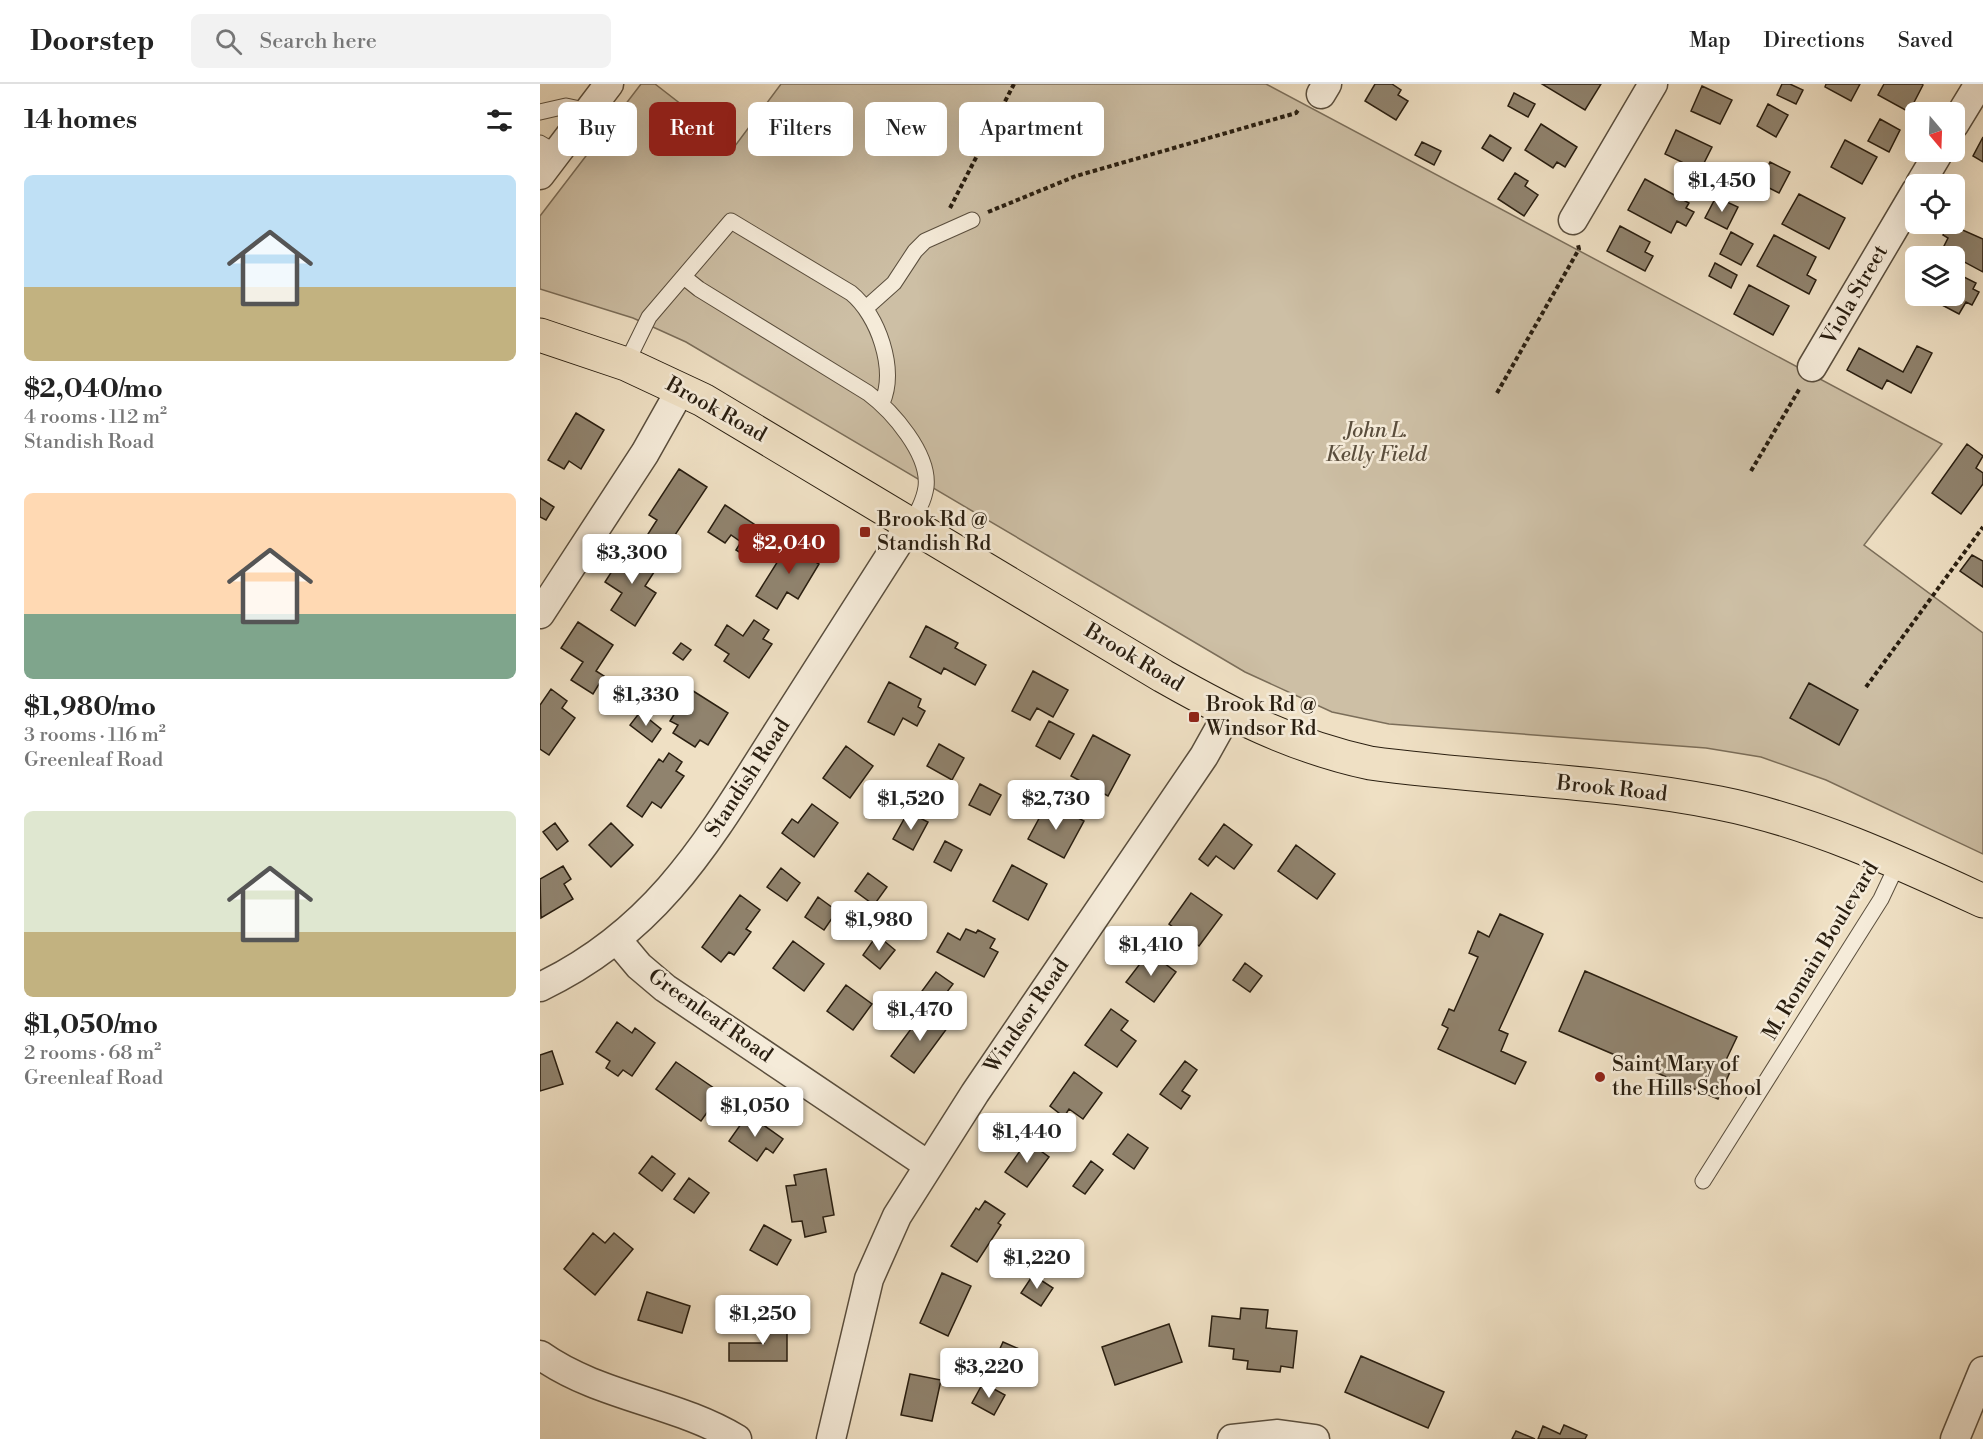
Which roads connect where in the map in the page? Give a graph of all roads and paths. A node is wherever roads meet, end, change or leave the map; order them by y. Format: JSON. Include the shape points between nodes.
{"nodes":[{"id":1,"x":609,"y":84,"type":"edge"},
{"id":2,"x":1014,"y":84,"type":"edge"},
{"id":3,"x":1653,"y":84,"type":"edge"},
{"id":4,"x":1979,"y":84,"type":"edge"},
{"id":5,"x":1324,"y":89,"type":"edge"},
{"id":6,"x":596,"y":102,"type":"edge"},
{"id":7,"x":1965,"y":107,"type":"edge"},
{"id":8,"x":558,"y":108,"type":"edge"},
{"id":9,"x":540,"y":112,"type":"edge"},
{"id":10,"x":558,"y":144,"type":"edge"},
{"id":11,"x":546,"y":157,"type":"edge"},
{"id":12,"x":1905,"y":211,"type":"edge"},
{"id":13,"x":972,"y":220,"type":"joint"},
{"id":14,"x":1574,"y":220,"type":"joint"},
{"id":15,"x":954,"y":227,"type":"junction"},
{"id":16,"x":684,"y":277,"type":"junction"},
{"id":17,"x":866,"y":308,"type":"junction"},
{"id":18,"x":540,"y":335,"type":"edge"},
{"id":19,"x":626,"y":364,"type":"junction"},
{"id":20,"x":1812,"y":367,"type":"joint"},
{"id":21,"x":681,"y":389,"type":"junction"},
{"id":22,"x":1497,"y":393,"type":"dead end"},
{"id":23,"x":882,"y":403,"type":"junction"},
{"id":24,"x":1751,"y":471,"type":"dead end"},
{"id":25,"x":909,"y":526,"type":"junction"},
{"id":26,"x":1983,"y":527,"type":"edge"},
{"id":27,"x":540,"y":615,"type":"edge"},
{"id":28,"x":1866,"y":687,"type":"dead end"},
{"id":29,"x":1228,"y":713,"type":"junction"},
{"id":30,"x":1898,"y":863,"type":"junction"},
{"id":31,"x":1983,"y":901,"type":"edge"},
{"id":32,"x":618,"y":941,"type":"junction"},
{"id":33,"x":540,"y":987,"type":"edge"},
{"id":34,"x":928,"y":1165,"type":"junction"},
{"id":35,"x":1703,"y":1182,"type":"dead end"},
{"id":36,"x":540,"y":1355,"type":"edge"},
{"id":37,"x":1983,"y":1371,"type":"edge"},
{"id":38,"x":737,"y":1439,"type":"edge"},
{"id":39,"x":831,"y":1439,"type":"edge"},
{"id":40,"x":1232,"y":1439,"type":"edge"},
{"id":41,"x":1315,"y":1439,"type":"edge"},
{"id":42,"x":1955,"y":1439,"type":"edge"}],
"edges":[{"from":1,"to":6,"type":"street"},
{"from":2,"to":15,"type":"path","via":[[950,206]]},
{"from":3,"to":14,"type":"street"},
{"from":4,"to":7,"type":"street"},
{"from":5,"to":13,"type":"path","via":[[1306,100],[1296,113],[1076,176]]},
{"from":8,"to":9,"type":"lane"},
{"from":10,"to":11,"type":"street"},
{"from":12,"to":20,"type":"street","name":"Viola Street"},
{"from":13,"to":15,"type":"lane"},
{"from":14,"to":22,"type":"path","via":[[1580,249]]},
{"from":15,"to":17,"type":"lane","via":[[925,241],[894,283]]},
{"from":16,"to":17,"type":"lane","via":[[731,221],[851,292]]},
{"from":16,"to":19,"type":"lane","via":[[649,317]]},
{"from":16,"to":23,"type":"lane"},
{"from":17,"to":23,"type":"lane","via":[[878,331],[885,360],[887,386]]},
{"from":18,"to":19,"type":"main road","name":"Brook Road"},
{"from":19,"to":21,"type":"main road","name":"Brook Road"},
{"from":20,"to":24,"type":"path"},
{"from":21,"to":25,"type":"main road","name":"Brook Road"},
{"from":21,"to":27,"type":"street","via":[[645,453]]},
{"from":23,"to":25,"type":"lane","via":[[919,455],[926,477],[924,498]]},
{"from":25,"to":29,"type":"main road","name":"Brook Road"},
{"from":25,"to":32,"type":"street","name":"Standish Road","via":[[699,854]]},
{"from":26,"to":28,"type":"path"},
{"from":29,"to":30,"type":"main road","name":"Brook Road","via":[[1303,746],[1370,763],[1647,792],[1739,807]]},
{"from":29,"to":34,"type":"street","name":"Windsor Road","via":[[1204,756]]},
{"from":30,"to":31,"type":"main road","name":"Brook Road"},
{"from":30,"to":35,"type":"lane","name":"M. Romain Boulevard","via":[[1881,899]]},
{"from":32,"to":33,"type":"street","name":"Standish Road"},
{"from":32,"to":34,"type":"street","name":"Greenleaf Road","via":[[664,988]]},
{"from":34,"to":39,"type":"street","name":"Windsor Road","via":[[877,1258]]},
{"from":36,"to":38,"type":"street","via":[[595,1385],[712,1426]]},
{"from":37,"to":42,"type":"street"},
{"from":40,"to":41,"type":"street","via":[[1278,1434]]}]}
